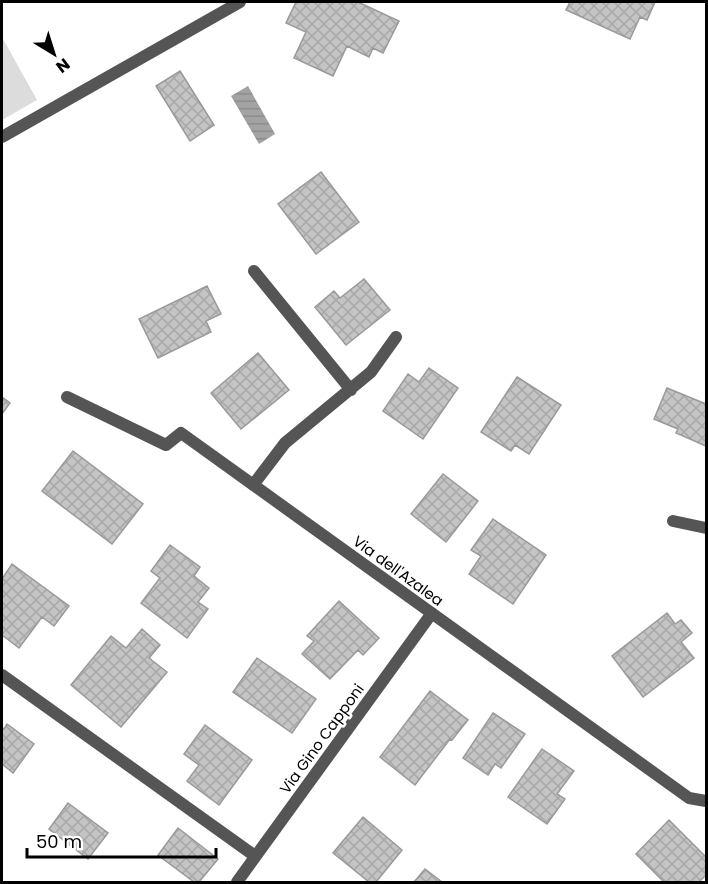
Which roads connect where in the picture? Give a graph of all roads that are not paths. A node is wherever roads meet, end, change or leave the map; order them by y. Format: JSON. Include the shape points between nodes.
{"nodes":[{"id":1,"x":240,"y":2,"type":"edge"},
{"id":2,"x":2,"y":137,"type":"edge"},
{"id":3,"x":254,"y":271,"type":"dead end"},
{"id":4,"x":396,"y":337,"type":"dead end"},
{"id":5,"x":351,"y":390,"type":"junction"},
{"id":6,"x":67,"y":397,"type":"dead end"},
{"id":7,"x":253,"y":485,"type":"junction"},
{"id":8,"x":673,"y":521,"type":"dead end"},
{"id":9,"x":706,"y":528,"type":"edge"},
{"id":10,"x":432,"y":614,"type":"junction"},
{"id":11,"x":2,"y":675,"type":"edge"},
{"id":12,"x":706,"y":801,"type":"edge"},
{"id":13,"x":255,"y":856,"type":"junction"},
{"id":14,"x":237,"y":882,"type":"edge"}],
"edges":[{"from":1,"to":2,"type":"street"},
{"from":3,"to":5,"type":"street"},
{"from":4,"to":5,"type":"street","via":[[371,372]]},
{"from":5,"to":7,"type":"street","via":[[285,443]]},
{"from":6,"to":7,"type":"street","name":"Via dell'Azalea","via":[[166,445],[181,433]]},
{"from":7,"to":10,"type":"street","name":"Via dell'Azalea"},
{"from":8,"to":9,"type":"street"},
{"from":10,"to":12,"type":"street","name":"Via dell'Azalea","via":[[689,798]]},
{"from":10,"to":13,"type":"street","name":"Via Gino Capponi"},
{"from":11,"to":13,"type":"street"},
{"from":13,"to":14,"type":"street","name":"Via Gino Capponi"}]}
